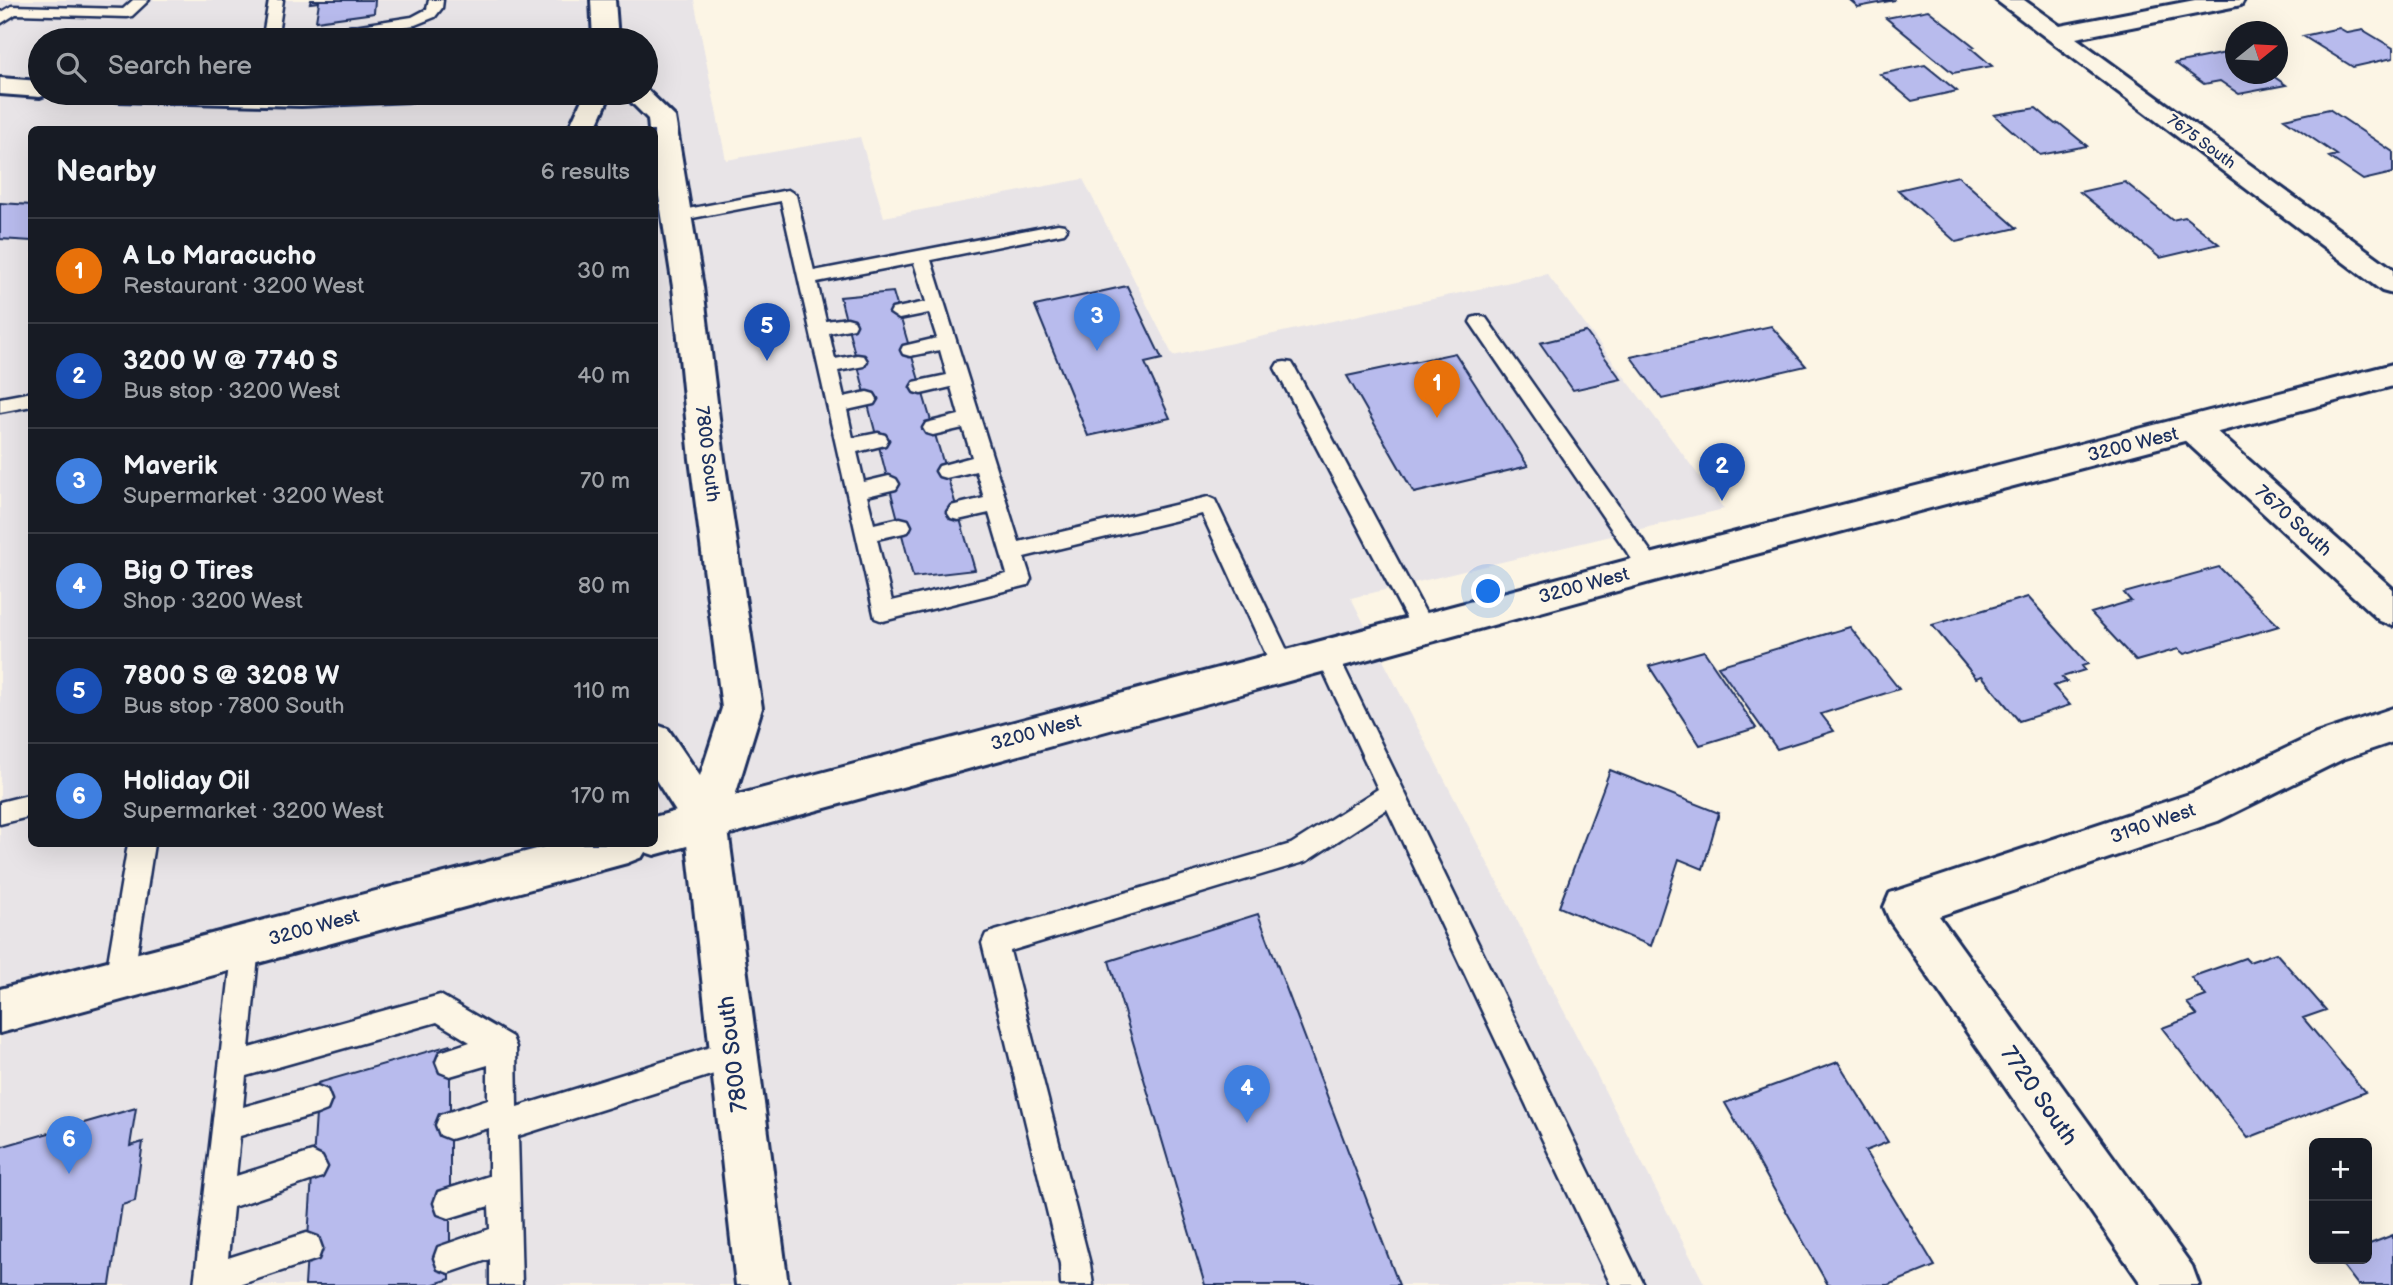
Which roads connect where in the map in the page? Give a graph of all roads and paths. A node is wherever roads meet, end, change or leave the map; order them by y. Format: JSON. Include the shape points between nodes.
{"nodes":[{"id":1,"x":142,"y":0,"type":"edge"},
{"id":2,"x":276,"y":0,"type":"edge"},
{"id":3,"x":436,"y":0,"type":"edge"},
{"id":4,"x":603,"y":0,"type":"edge"},
{"id":5,"x":2008,"y":0,"type":"edge"},
{"id":6,"x":2232,"y":0,"type":"edge"},
{"id":7,"x":9,"y":10,"type":"edge"},
{"id":8,"x":271,"y":28,"type":"edge"},
{"id":9,"x":369,"y":28,"type":"edge"},
{"id":10,"x":605,"y":28,"type":"edge"},
{"id":11,"x":2055,"y":34,"type":"junction"},
{"id":12,"x":0,"y":86,"type":"edge"},
{"id":13,"x":28,"y":88,"type":"edge"},
{"id":14,"x":592,"y":105,"type":"edge"},
{"id":15,"x":648,"y":105,"type":"edge"},
{"id":16,"x":583,"y":126,"type":"edge"},
{"id":17,"x":677,"y":216,"type":"junction"},
{"id":18,"x":1058,"y":229,"type":"dead end"},
{"id":19,"x":921,"y":256,"type":"junction"},
{"id":20,"x":807,"y":278,"type":"junction"},
{"id":21,"x":2393,"y":284,"type":"edge"},
{"id":22,"x":936,"y":306,"type":"junction"},
{"id":23,"x":899,"y":313,"type":"dead end"},
{"id":24,"x":1479,"y":322,"type":"dead end"},
{"id":25,"x":847,"y":324,"type":"dead end"},
{"id":26,"x":818,"y":329,"type":"junction"},
{"id":27,"x":947,"y":342,"type":"junction"},
{"id":28,"x":909,"y":350,"type":"dead end"},
{"id":29,"x":857,"y":361,"type":"dead end"},
{"id":30,"x":827,"y":367,"type":"junction"},
{"id":31,"x":1284,"y":368,"type":"dead end"},
{"id":32,"x":2393,"y":375,"type":"edge"},
{"id":33,"x":959,"y":379,"type":"junction"},
{"id":34,"x":921,"y":387,"type":"dead end"},
{"id":35,"x":867,"y":399,"type":"dead end"},
{"id":36,"x":28,"y":400,"type":"edge"},
{"id":37,"x":0,"y":405,"type":"edge"},
{"id":38,"x":836,"y":405,"type":"junction"},
{"id":39,"x":971,"y":419,"type":"junction"},
{"id":40,"x":933,"y":428,"type":"dead end"},
{"id":41,"x":2193,"y":429,"type":"junction"},
{"id":42,"x":878,"y":440,"type":"dead end"},
{"id":43,"x":845,"y":447,"type":"junction"},
{"id":44,"x":984,"y":462,"type":"junction"},
{"id":45,"x":946,"y":471,"type":"dead end"},
{"id":46,"x":889,"y":484,"type":"dead end"},
{"id":47,"x":855,"y":491,"type":"junction"},
{"id":48,"x":997,"y":503,"type":"junction"},
{"id":49,"x":958,"y":512,"type":"dead end"},
{"id":50,"x":900,"y":526,"type":"dead end"},
{"id":51,"x":865,"y":534,"type":"junction"},
{"id":52,"x":1011,"y":552,"type":"junction"},
{"id":53,"x":1650,"y":568,"type":"junction"},
{"id":54,"x":2393,"y":611,"type":"edge"},
{"id":55,"x":1423,"y":629,"type":"junction"},
{"id":56,"x":1327,"y":655,"type":"junction"},
{"id":57,"x":1283,"y":667,"type":"junction"},
{"id":58,"x":2393,"y":725,"type":"edge"},
{"id":59,"x":658,"y":747,"type":"edge"},
{"id":60,"x":1393,"y":792,"type":"junction"},
{"id":61,"x":28,"y":805,"type":"edge"},
{"id":62,"x":0,"y":813,"type":"edge"},
{"id":63,"x":706,"y":822,"type":"junction"},
{"id":64,"x":658,"y":835,"type":"edge"},
{"id":65,"x":141,"y":847,"type":"edge"},
{"id":66,"x":616,"y":847,"type":"edge"},
{"id":67,"x":1906,"y":907,"type":"joint"},
{"id":68,"x":246,"y":946,"type":"junction"},
{"id":69,"x":119,"y":980,"type":"junction"},
{"id":70,"x":0,"y":1011,"type":"edge"},
{"id":71,"x":502,"y":1047,"type":"junction"},
{"id":72,"x":733,"y":1054,"type":"junction"},
{"id":73,"x":450,"y":1062,"type":"dead end"},
{"id":74,"x":233,"y":1066,"type":"junction"},
{"id":75,"x":317,"y":1100,"type":"dead end"},
{"id":76,"x":503,"y":1118,"type":"junction"},
{"id":77,"x":450,"y":1125,"type":"dead end"},
{"id":78,"x":226,"y":1126,"type":"junction"},
{"id":79,"x":312,"y":1167,"type":"dead end"},
{"id":80,"x":505,"y":1186,"type":"junction"},
{"id":81,"x":220,"y":1196,"type":"junction"},
{"id":82,"x":449,"y":1203,"type":"dead end"},
{"id":83,"x":505,"y":1239,"type":"junction"},
{"id":84,"x":307,"y":1248,"type":"dead end"},
{"id":85,"x":449,"y":1258,"type":"dead end"},
{"id":86,"x":210,"y":1282,"type":"edge"},
{"id":87,"x":506,"y":1285,"type":"edge"},
{"id":88,"x":762,"y":1285,"type":"edge"},
{"id":89,"x":1077,"y":1285,"type":"edge"},
{"id":90,"x":1628,"y":1285,"type":"edge"},
{"id":91,"x":2173,"y":1285,"type":"edge"}],
"edges":[{"from":1,"to":7,"type":"lane","via":[[127,13]]},
{"from":2,"to":8,"type":"lane"},
{"from":3,"to":9,"type":"lane","via":[[432,13],[415,21]]},
{"from":4,"to":10,"type":"street"},
{"from":5,"to":11,"type":"street","name":"7675 South"},
{"from":6,"to":11,"type":"street"},
{"from":11,"to":21,"type":"street","name":"7675 South"},
{"from":12,"to":13,"type":"street"},
{"from":14,"to":16,"type":"street"},
{"from":15,"to":17,"type":"street","name":"7800 South","via":[[661,117]]},
{"from":17,"to":20,"type":"lane","via":[[788,195]]},
{"from":17,"to":63,"type":"street","name":"7800 South","via":[[742,708]]},
{"from":18,"to":19,"type":"lane"},
{"from":19,"to":20,"type":"lane"},
{"from":19,"to":22,"type":"lane"},
{"from":20,"to":26,"type":"lane"},
{"from":22,"to":23,"type":"lane"},
{"from":22,"to":27,"type":"lane"},
{"from":24,"to":53,"type":"lane"},
{"from":25,"to":26,"type":"lane"},
{"from":26,"to":30,"type":"lane"},
{"from":27,"to":28,"type":"lane"},
{"from":27,"to":33,"type":"lane"},
{"from":29,"to":30,"type":"lane"},
{"from":30,"to":38,"type":"lane"},
{"from":31,"to":55,"type":"lane"},
{"from":32,"to":41,"type":"street","name":"3200 West"},
{"from":33,"to":34,"type":"lane"},
{"from":33,"to":39,"type":"lane"},
{"from":35,"to":38,"type":"lane"},
{"from":36,"to":37,"type":"lane"},
{"from":38,"to":43,"type":"lane"},
{"from":39,"to":40,"type":"lane"},
{"from":39,"to":44,"type":"lane"},
{"from":41,"to":53,"type":"street","name":"3200 West"},
{"from":41,"to":54,"type":"street","name":"7670 South"},
{"from":42,"to":43,"type":"lane"},
{"from":43,"to":47,"type":"lane"},
{"from":44,"to":45,"type":"lane"},
{"from":44,"to":48,"type":"lane"},
{"from":46,"to":47,"type":"lane"},
{"from":47,"to":51,"type":"lane"},
{"from":48,"to":49,"type":"lane"},
{"from":48,"to":52,"type":"lane"},
{"from":50,"to":51,"type":"lane"},
{"from":51,"to":52,"type":"lane","via":[[883,612],[1020,579]]},
{"from":52,"to":57,"type":"lane","via":[[1208,505]]},
{"from":53,"to":55,"type":"street","name":"3200 West"},
{"from":55,"to":56,"type":"street","name":"3200 West"},
{"from":56,"to":57,"type":"street","name":"3200 West"},
{"from":56,"to":60,"type":"lane"},
{"from":57,"to":63,"type":"street","name":"3200 West"},
{"from":58,"to":67,"type":"street","name":"3190 West","via":[[2330,746],[2203,808]]},
{"from":59,"to":63,"type":"street","name":"7800 South"},
{"from":60,"to":89,"type":"lane","via":[[1298,853],[995,943]]},
{"from":60,"to":90,"type":"lane"},
{"from":61,"to":62,"type":"lane"},
{"from":63,"to":64,"type":"street","name":"3200 West"},
{"from":63,"to":72,"type":"street","name":"7800 South"},
{"from":65,"to":69,"type":"lane"},
{"from":66,"to":68,"type":"street","name":"3200 West"},
{"from":67,"to":91,"type":"street","name":"7720 South"},
{"from":68,"to":69,"type":"street","name":"3200 West"},
{"from":68,"to":74,"type":"lane"},
{"from":69,"to":70,"type":"street","name":"3200 West"},
{"from":71,"to":73,"type":"lane"},
{"from":71,"to":74,"type":"lane","via":[[440,1008]]},
{"from":71,"to":76,"type":"lane"},
{"from":72,"to":76,"type":"lane"},
{"from":72,"to":88,"type":"street","name":"7800 South"},
{"from":74,"to":78,"type":"lane"},
{"from":75,"to":78,"type":"lane"},
{"from":76,"to":77,"type":"lane"},
{"from":76,"to":80,"type":"lane"},
{"from":78,"to":81,"type":"lane"},
{"from":79,"to":81,"type":"lane"},
{"from":80,"to":82,"type":"lane"},
{"from":80,"to":83,"type":"lane"},
{"from":81,"to":86,"type":"lane"},
{"from":83,"to":85,"type":"lane"},
{"from":83,"to":87,"type":"lane"},
{"from":84,"to":86,"type":"lane"}]}
